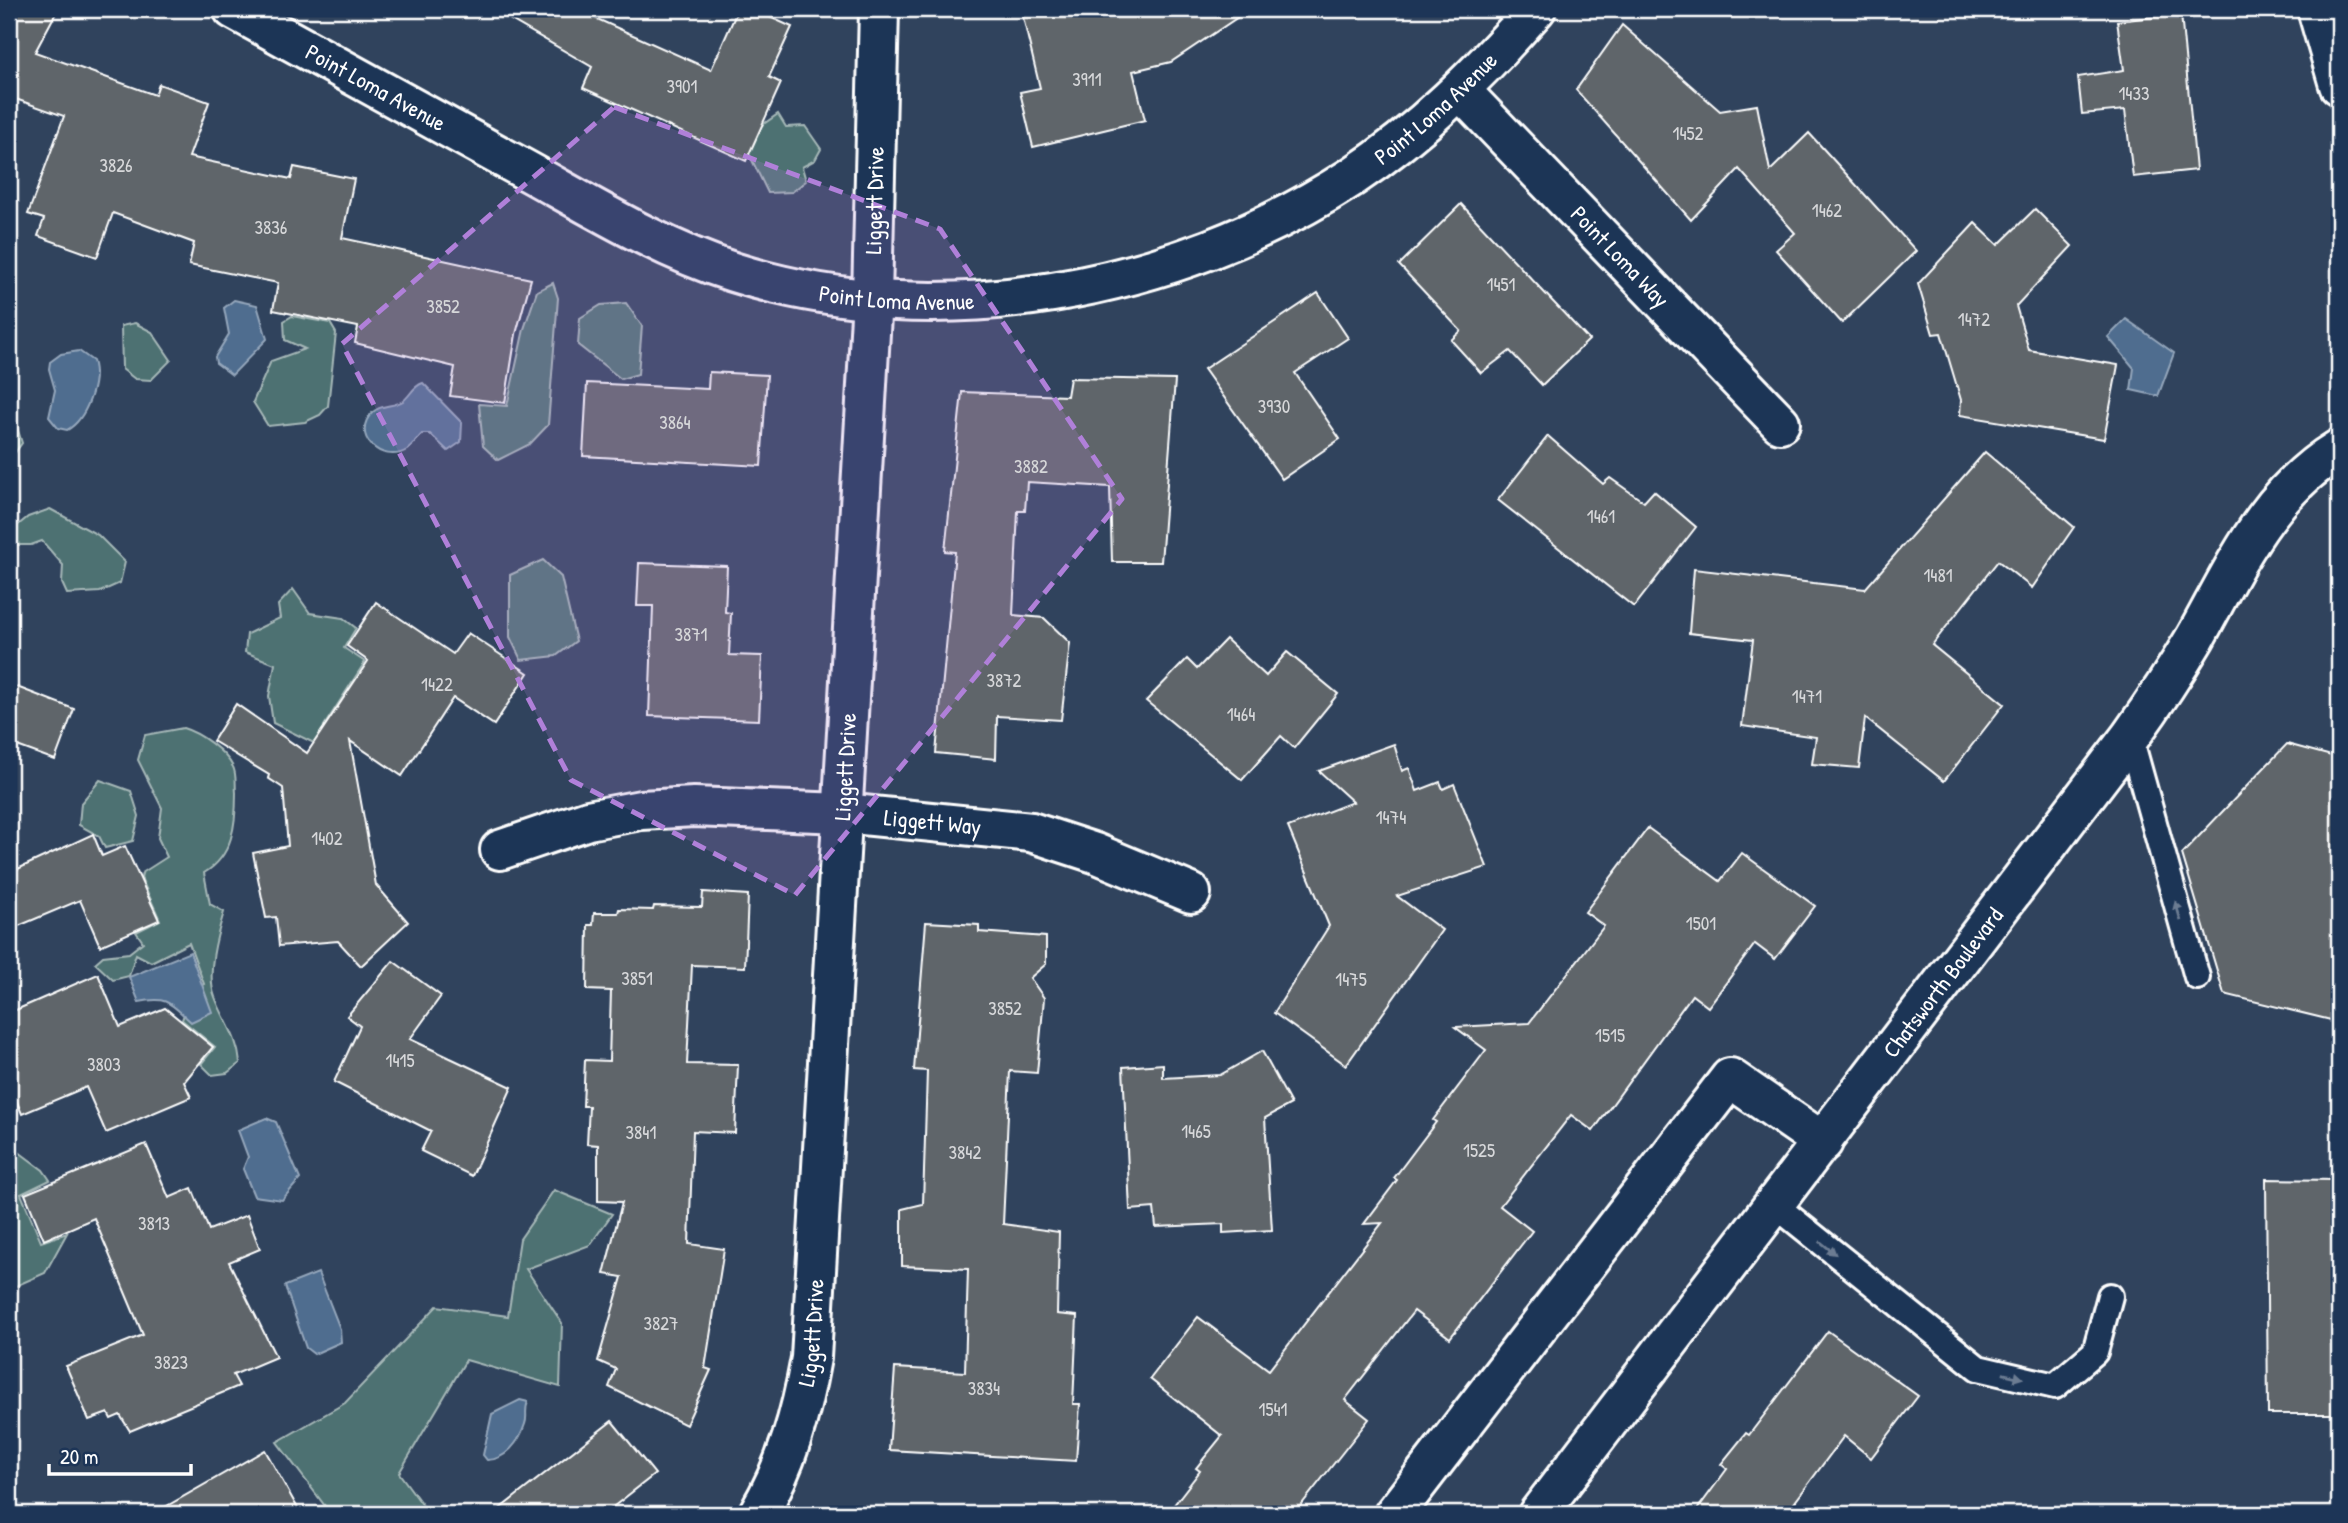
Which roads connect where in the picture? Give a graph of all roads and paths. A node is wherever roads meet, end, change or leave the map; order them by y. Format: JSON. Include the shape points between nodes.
{"nodes":[{"id":1,"x":233,"y":9,"type":"edge"},
{"id":2,"x":879,"y":9,"type":"edge"},
{"id":3,"x":1536,"y":9,"type":"edge"},
{"id":4,"x":2317,"y":9,"type":"edge"},
{"id":5,"x":2339,"y":85,"type":"edge"},
{"id":6,"x":1460,"y":90,"type":"junction"},
{"id":7,"x":873,"y":298,"type":"junction"},
{"id":8,"x":1780,"y":423,"type":"dead end"},
{"id":9,"x":2339,"y":450,"type":"edge"},
{"id":10,"x":2130,"y":737,"type":"junction"},
{"id":11,"x":843,"y":813,"type":"junction"},
{"id":12,"x":500,"y":850,"type":"dead end"},
{"id":13,"x":1191,"y":893,"type":"dead end"},
{"id":14,"x":2197,"y":977,"type":"dead end"},
{"id":15,"x":1823,"y":1142,"type":"junction"},
{"id":16,"x":1775,"y":1205,"type":"junction"},
{"id":17,"x":2110,"y":1296,"type":"dead end"},
{"id":18,"x":758,"y":1514,"type":"edge"},
{"id":19,"x":1394,"y":1514,"type":"edge"},
{"id":20,"x":1538,"y":1514,"type":"edge"}],
"edges":[{"from":1,"to":7,"type":"street","name":"Point Loma Avenue","via":[[608,215],[696,258],[765,281]]},
{"from":2,"to":7,"type":"street","name":"Liggett Drive"},
{"from":3,"to":6,"type":"street","name":"Point Loma Avenue"},
{"from":4,"to":5,"type":"street"},
{"from":6,"to":7,"type":"street","name":"Point Loma Avenue","via":[[1392,148],[1316,199],[1246,234],[1169,263],[1089,285],[1023,296],[944,301]]},
{"from":6,"to":8,"type":"street","name":"Point Loma Way"},
{"from":7,"to":11,"type":"street","name":"Liggett Drive"},
{"from":9,"to":10,"type":"street","name":"Chatsworth Boulevard","via":[[2279,498],[2252,533],[2194,640]]},
{"from":14,"to":10,"type":"lane","one_way":true},
{"from":10,"to":15,"type":"street","name":"Chatsworth Boulevard"},
{"from":11,"to":12,"type":"street","name":"Liggett Way","via":[[694,807],[641,810],[588,820]]},
{"from":11,"to":13,"type":"street","name":"Liggett Way","via":[[1031,832],[1096,853]]},
{"from":11,"to":18,"type":"street","name":"Liggett Drive","via":[[811,1358],[795,1434]]},
{"from":15,"to":16,"type":"street","name":"Chatsworth Boulevard"},
{"from":15,"to":19,"type":"street","via":[[1730,1078]]},
{"from":16,"to":17,"type":"lane","one_way":true,"via":[[1978,1368],[2055,1386],[2095,1352]]},
{"from":16,"to":20,"type":"street","name":"Chatsworth Boulevard"}]}
